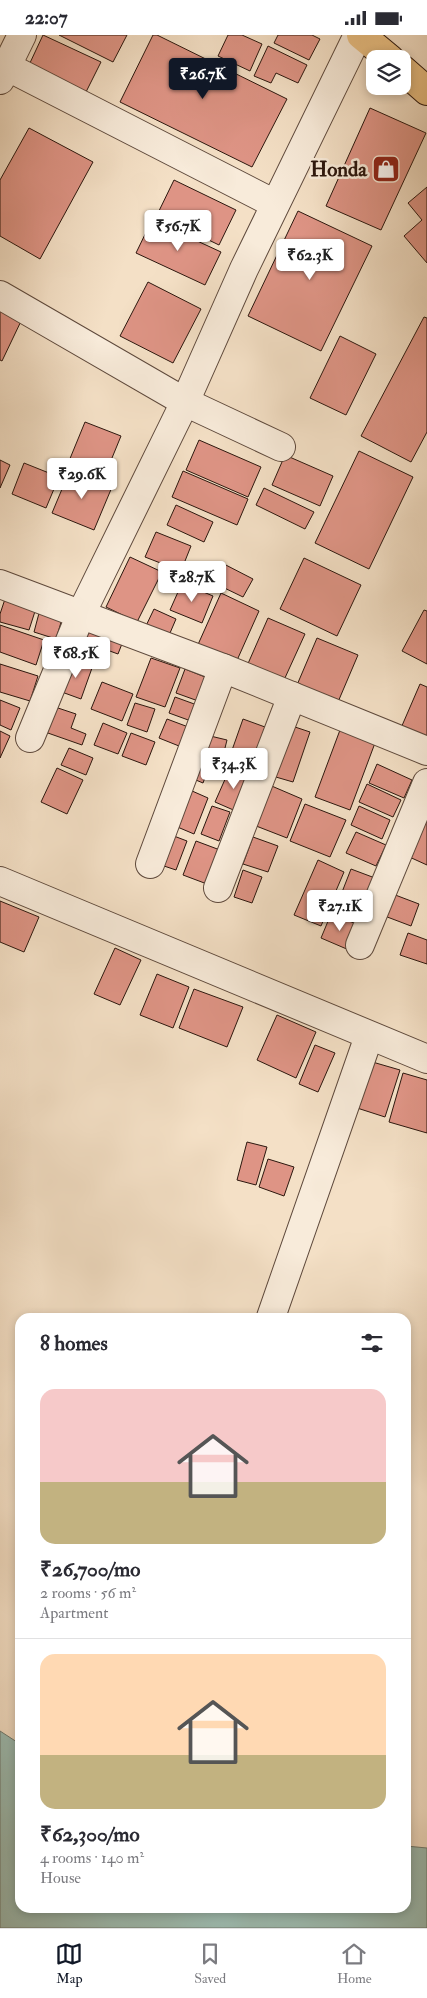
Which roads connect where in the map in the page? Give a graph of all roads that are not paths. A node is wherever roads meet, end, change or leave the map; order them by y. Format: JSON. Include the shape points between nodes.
{"nodes":[{"id":1,"x":22,"y":35,"type":"edge"},
{"id":2,"x":360,"y":35,"type":"edge"},
{"id":3,"x":379,"y":50,"type":"edge"},
{"id":4,"x":2,"y":70,"type":"edge"},
{"id":5,"x":411,"y":77,"type":"edge"},
{"id":6,"x":427,"y":91,"type":"edge"},
{"id":7,"x":275,"y":204,"type":"junction"},
{"id":8,"x":0,"y":295,"type":"edge"},
{"id":9,"x":186,"y":401,"type":"junction"},
{"id":10,"x":281,"y":447,"type":"dead end"},
{"id":11,"x":0,"y":584,"type":"edge"},
{"id":12,"x":81,"y":614,"type":"junction"},
{"id":13,"x":223,"y":668,"type":"junction"},
{"id":14,"x":292,"y":697,"type":"junction"},
{"id":15,"x":30,"y":737,"type":"dead end"},
{"id":16,"x":427,"y":751,"type":"edge"},
{"id":17,"x":427,"y":783,"type":"edge"},
{"id":18,"x":150,"y":864,"type":"dead end"},
{"id":19,"x":0,"y":881,"type":"edge"},
{"id":20,"x":218,"y":888,"type":"dead end"},
{"id":21,"x":360,"y":945,"type":"dead end"},
{"id":22,"x":369,"y":1035,"type":"junction"},
{"id":23,"x":427,"y":1059,"type":"edge"},
{"id":24,"x":273,"y":1313,"type":"edge"}],
"edges":[{"from":1,"to":4,"type":"street"},
{"from":2,"to":3,"type":"highway"},
{"from":2,"to":7,"type":"street"},
{"from":4,"to":7,"type":"street"},
{"from":5,"to":6,"type":"highway"},
{"from":7,"to":9,"type":"street"},
{"from":8,"to":9,"type":"street"},
{"from":9,"to":10,"type":"street"},
{"from":9,"to":12,"type":"street"},
{"from":11,"to":12,"type":"street"},
{"from":12,"to":13,"type":"street"},
{"from":12,"to":15,"type":"street"},
{"from":13,"to":14,"type":"street"},
{"from":13,"to":18,"type":"street"},
{"from":14,"to":16,"type":"street"},
{"from":14,"to":20,"type":"street"},
{"from":17,"to":21,"type":"street"},
{"from":19,"to":22,"type":"street"},
{"from":22,"to":23,"type":"street"},
{"from":22,"to":24,"type":"street"}]}
